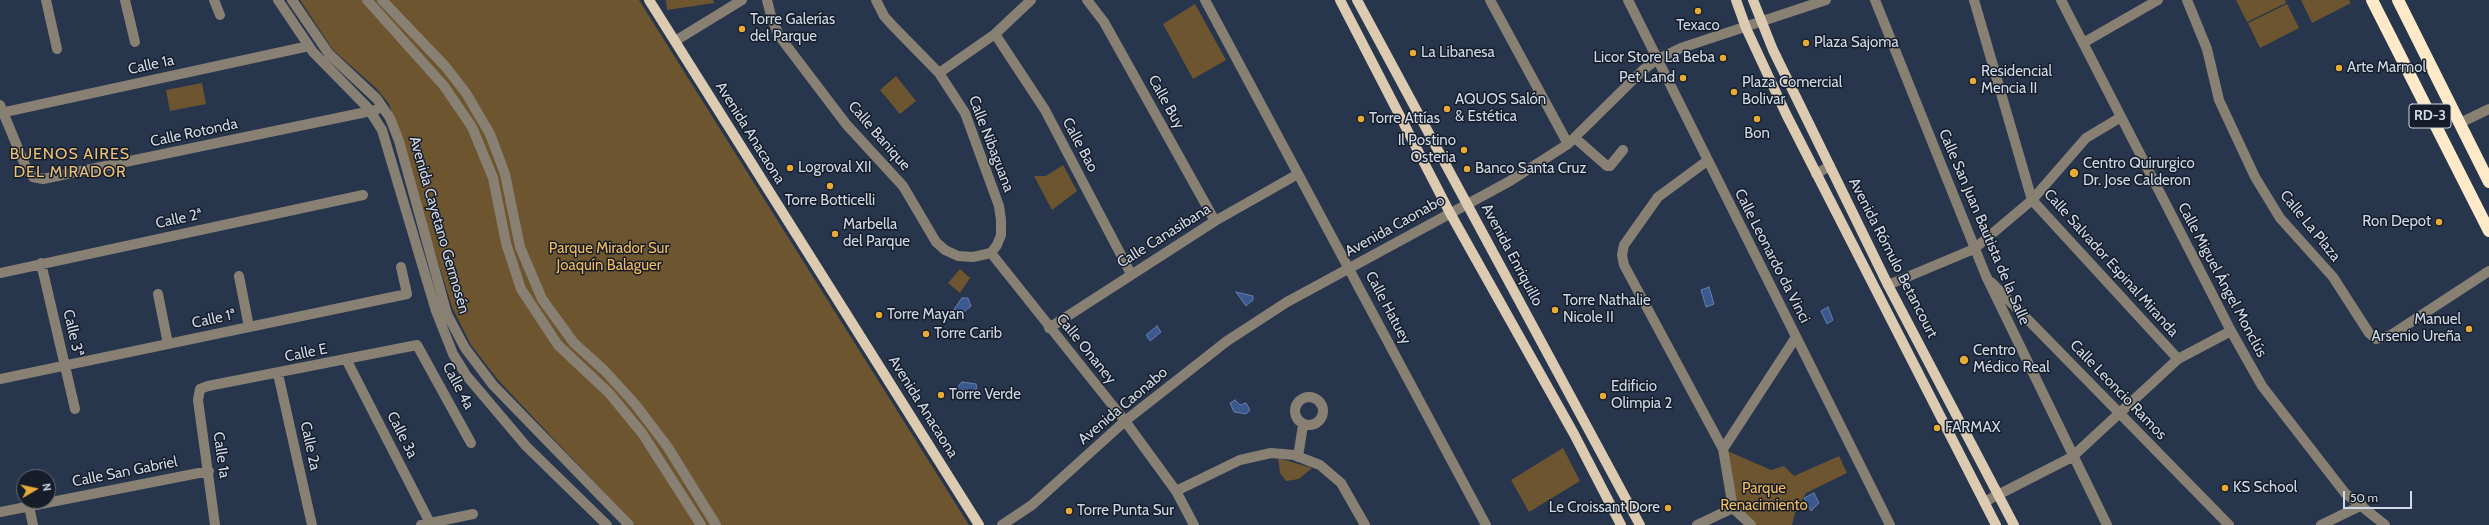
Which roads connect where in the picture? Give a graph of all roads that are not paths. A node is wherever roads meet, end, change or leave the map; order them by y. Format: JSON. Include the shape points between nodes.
{"nodes":[{"id":1,"x":46,"y":0,"type":"edge"},
{"id":2,"x":126,"y":0,"type":"edge"},
{"id":3,"x":214,"y":0,"type":"edge"},
{"id":4,"x":278,"y":0,"type":"edge"},
{"id":5,"x":292,"y":0,"type":"edge"},
{"id":6,"x":367,"y":0,"type":"edge"},
{"id":7,"x":382,"y":0,"type":"edge"},
{"id":8,"x":649,"y":0,"type":"edge"},
{"id":9,"x":742,"y":0,"type":"edge"},
{"id":10,"x":767,"y":0,"type":"edge"},
{"id":11,"x":876,"y":0,"type":"edge"},
{"id":12,"x":1031,"y":0,"type":"edge"},
{"id":13,"x":1087,"y":0,"type":"edge"},
{"id":14,"x":1205,"y":0,"type":"edge"},
{"id":15,"x":1340,"y":0,"type":"edge"},
{"id":16,"x":1357,"y":0,"type":"edge"},
{"id":17,"x":1490,"y":0,"type":"edge"},
{"id":18,"x":1628,"y":0,"type":"edge"},
{"id":19,"x":1736,"y":0,"type":"edge"},
{"id":20,"x":1753,"y":0,"type":"edge"},
{"id":21,"x":1826,"y":0,"type":"edge"},
{"id":22,"x":1875,"y":0,"type":"edge"},
{"id":23,"x":1974,"y":0,"type":"edge"},
{"id":24,"x":2061,"y":0,"type":"edge"},
{"id":25,"x":2158,"y":0,"type":"edge"},
{"id":26,"x":2187,"y":0,"type":"edge"},
{"id":27,"x":2372,"y":0,"type":"edge"},
{"id":28,"x":2398,"y":0,"type":"edge"},
{"id":29,"x":220,"y":16,"type":"dead end"},
{"id":30,"x":1760,"y":23,"type":"junction"},
{"id":31,"x":1746,"y":28,"type":"junction"},
{"id":32,"x":995,"y":34,"type":"junction"},
{"id":33,"x":675,"y":41,"type":"junction"},
{"id":34,"x":135,"y":42,"type":"dead end"},
{"id":35,"x":2083,"y":43,"type":"junction"},
{"id":36,"x":309,"y":46,"type":"junction"},
{"id":37,"x":57,"y":49,"type":"dead end"},
{"id":38,"x":1387,"y":55,"type":"junction"},
{"id":39,"x":1656,"y":60,"type":"junction"},
{"id":40,"x":1374,"y":63,"type":"junction"},
{"id":41,"x":939,"y":73,"type":"junction"},
{"id":42,"x":384,"y":108,"type":"junction"},
{"id":43,"x":2489,"y":109,"type":"edge"},
{"id":44,"x":1,"y":110,"type":"edge"},
{"id":45,"x":371,"y":111,"type":"junction"},
{"id":46,"x":2121,"y":117,"type":"junction"},
{"id":47,"x":2460,"y":123,"type":"junction"},
{"id":48,"x":1571,"y":141,"type":"junction"},
{"id":49,"x":1623,"y":150,"type":"dead end"},
{"id":50,"x":1707,"y":160,"type":"junction"},
{"id":51,"x":1830,"y":166,"type":"junction"},
{"id":52,"x":1298,"y":174,"type":"junction"},
{"id":53,"x":1816,"y":174,"type":"junction"},
{"id":54,"x":2489,"y":182,"type":"edge"},
{"id":55,"x":363,"y":195,"type":"dead end"},
{"id":56,"x":2032,"y":200,"type":"junction"},
{"id":57,"x":1467,"y":204,"type":"junction"},
{"id":58,"x":1450,"y":213,"type":"junction"},
{"id":59,"x":1215,"y":222,"type":"junction"},
{"id":60,"x":2489,"y":231,"type":"edge"},
{"id":61,"x":1974,"y":248,"type":"junction"},
{"id":62,"x":991,"y":253,"type":"junction"},
{"id":63,"x":41,"y":263,"type":"junction"},
{"id":64,"x":401,"y":267,"type":"dead end"},
{"id":65,"x":1349,"y":268,"type":"junction"},
{"id":66,"x":2489,"y":271,"type":"edge"},
{"id":67,"x":0,"y":272,"type":"edge"},
{"id":68,"x":1132,"y":274,"type":"junction"},
{"id":69,"x":239,"y":276,"type":"dead end"},
{"id":70,"x":1986,"y":276,"type":"junction"},
{"id":71,"x":1888,"y":285,"type":"junction"},
{"id":72,"x":158,"y":294,"type":"dead end"},
{"id":73,"x":249,"y":327,"type":"junction"},
{"id":74,"x":1049,"y":328,"type":"junction"},
{"id":75,"x":2231,"y":331,"type":"junction"},
{"id":76,"x":1796,"y":338,"type":"junction"},
{"id":77,"x":168,"y":344,"type":"junction"},
{"id":78,"x":417,"y":345,"type":"joint"},
{"id":79,"x":2178,"y":359,"type":"junction"},
{"id":80,"x":347,"y":361,"type":"junction"},
{"id":81,"x":65,"y":366,"type":"junction"},
{"id":82,"x":278,"y":374,"type":"junction"},
{"id":83,"x":0,"y":379,"type":"edge"},
{"id":84,"x":200,"y":390,"type":"joint"},
{"id":85,"x":75,"y":409,"type":"dead end"},
{"id":86,"x":2120,"y":414,"type":"junction"},
{"id":87,"x":1125,"y":421,"type":"junction"},
{"id":88,"x":1304,"y":424,"type":"dead end"},
{"id":89,"x":471,"y":443,"type":"dead end"},
{"id":90,"x":1723,"y":449,"type":"junction"},
{"id":91,"x":1298,"y":457,"type":"junction"},
{"id":92,"x":2072,"y":457,"type":"junction"},
{"id":93,"x":208,"y":471,"type":"junction"},
{"id":94,"x":1176,"y":491,"type":"junction"},
{"id":95,"x":1999,"y":494,"type":"junction"},
{"id":96,"x":56,"y":501,"type":"edge"},
{"id":97,"x":1984,"y":502,"type":"junction"},
{"id":98,"x":2362,"y":505,"type":"junction"},
{"id":99,"x":1733,"y":508,"type":"junction"},
{"id":100,"x":16,"y":509,"type":"edge"},
{"id":101,"x":29,"y":509,"type":"edge"},
{"id":102,"x":0,"y":512,"type":"edge"},
{"id":103,"x":473,"y":514,"type":"dead end"},
{"id":104,"x":425,"y":524,"type":"edge"},
{"id":105,"x":33,"y":525,"type":"edge"},
{"id":106,"x":215,"y":525,"type":"edge"},
{"id":107,"x":312,"y":525,"type":"edge"},
{"id":108,"x":607,"y":525,"type":"edge"},
{"id":109,"x":629,"y":525,"type":"edge"},
{"id":110,"x":701,"y":525,"type":"edge"},
{"id":111,"x":716,"y":525,"type":"edge"},
{"id":112,"x":979,"y":525,"type":"edge"},
{"id":113,"x":1002,"y":525,"type":"edge"},
{"id":114,"x":1194,"y":525,"type":"edge"},
{"id":115,"x":1365,"y":525,"type":"edge"},
{"id":116,"x":1486,"y":525,"type":"edge"},
{"id":117,"x":1621,"y":525,"type":"edge"},
{"id":118,"x":1640,"y":525,"type":"edge"},
{"id":119,"x":1697,"y":525,"type":"edge"},
{"id":120,"x":1751,"y":525,"type":"edge"},
{"id":121,"x":1890,"y":525,"type":"edge"},
{"id":122,"x":1996,"y":525,"type":"edge"},
{"id":123,"x":2014,"y":525,"type":"edge"},
{"id":124,"x":2107,"y":525,"type":"edge"},
{"id":125,"x":2229,"y":525,"type":"edge"},
{"id":126,"x":2321,"y":525,"type":"edge"},
{"id":127,"x":2385,"y":525,"type":"edge"}],
"edges":[{"from":1,"to":37,"type":"street"},
{"from":2,"to":34,"type":"street"},
{"from":3,"to":29,"type":"street"},
{"from":4,"to":36,"type":"street","name":"Avenida Cayetano Germosén"},
{"from":5,"to":42,"type":"street","name":"Avenida Cayetano Germosén","via":[[329,54]]},
{"from":6,"to":110,"type":"street","via":[[444,86],[472,127],[493,178],[506,243],[521,289],[558,344],[609,393],[642,433]]},
{"from":7,"to":111,"type":"street","via":[[445,66],[466,93],[487,129],[505,174],[520,246],[542,299],[574,343],[605,371],[667,446]]},
{"from":8,"to":33,"type":"main road","name":"Avenida Anacaona"},
{"from":9,"to":33,"type":"street"},
{"from":10,"to":62,"type":"street","name":"Calle Banique","via":[[780,37],[846,124],[903,186],[936,242],[958,256],[973,258]]},
{"from":11,"to":41,"type":"street","name":"Calle Nibaguana","via":[[884,16]]},
{"from":12,"to":32,"type":"street"},
{"from":13,"to":59,"type":"street","name":"Calle Buy","via":[[1104,22]]},
{"from":14,"to":52,"type":"street","name":"Calle Hatuey"},
{"from":15,"to":40,"type":"main road"},
{"from":16,"to":38,"type":"main road","name":"Avenida Enriquillo"},
{"from":17,"to":48,"type":"street"},
{"from":18,"to":39,"type":"street","name":"Calle Leonardo da Vinci"},
{"from":19,"to":31,"type":"main road","name":"Avenida Rómulo Betancourt"},
{"from":20,"to":30,"type":"main road","name":"Avenida Rómulo Betancourt"},
{"from":21,"to":30,"type":"street","name":"Avenida Caonabo"},
{"from":22,"to":61,"type":"street","name":"Calle San Juan Bautista de la Salle"},
{"from":23,"to":56,"type":"street","name":"Calle Salvador Espinal Miranda"},
{"from":24,"to":35,"type":"street","name":"Calle Miguel Ángel Monclús"},
{"from":25,"to":35,"type":"street"},
{"from":26,"to":66,"type":"street","name":"Calle La Plaza","via":[[2207,49],[2219,100],[2255,177],[2280,218],[2333,277],[2369,333],[2376,339],[2391,335]]},
{"from":27,"to":60,"type":"highway","number":"RD-3"},
{"from":28,"to":47,"type":"highway","number":"RD-3"},
{"from":30,"to":31,"type":"street","name":"Avenida Caonabo"},
{"from":30,"to":51,"type":"main road","name":"Avenida Rómulo Betancourt"},
{"from":31,"to":39,"type":"street","name":"Avenida Caonabo","via":[[1681,48]]},
{"from":31,"to":53,"type":"main road","name":"Avenida Rómulo Betancourt"},
{"from":32,"to":41,"type":"street"},
{"from":32,"to":68,"type":"street","name":"Calle Bao","via":[[1044,110]]},
{"from":33,"to":112,"type":"main road","name":"Avenida Anacaona"},
{"from":35,"to":46,"type":"street","name":"Calle Miguel Ángel Monclús"},
{"from":36,"to":44,"type":"street","name":"Calle 1a"},
{"from":36,"to":45,"type":"street","name":"Avenida Cayetano Germosén","via":[[325,66]]},
{"from":38,"to":40,"type":"main road"},
{"from":38,"to":57,"type":"main road","name":"Avenida Enriquillo"},
{"from":39,"to":48,"type":"street","name":"Avenida Caonabo"},
{"from":39,"to":50,"type":"street","name":"Calle Leonardo da Vinci"},
{"from":40,"to":58,"type":"main road"},
{"from":41,"to":62,"type":"street","name":"Calle Nibaguana","via":[[965,113],[999,206],[1001,235]]},
{"from":42,"to":45,"type":"street","name":"Calle Rotonda"},
{"from":42,"to":109,"type":"street","name":"Avenida Cayetano Germosén","via":[[399,141],[447,314],[465,348],[493,385]]},
{"from":43,"to":47,"type":"street"},
{"from":44,"to":45,"type":"street","name":"Calle Rotonda","via":[[27,170],[33,177],[42,179]]},
{"from":45,"to":108,"type":"street","name":"Avenida Cayetano Germosén","via":[[382,130],[436,311],[453,354],[466,375],[504,423]]},
{"from":46,"to":56,"type":"street","via":[[2086,138]]},
{"from":46,"to":75,"type":"street","name":"Calle Miguel Ángel Monclús"},
{"from":47,"to":54,"type":"highway","number":"RD-3"},
{"from":48,"to":49,"type":"street","via":[[1607,166],[1610,166]]},
{"from":48,"to":57,"type":"street","name":"Avenida Caonabo","via":[[1510,181]]},
{"from":50,"to":76,"type":"street","name":"Calle Leonardo da Vinci"},
{"from":50,"to":90,"type":"street","via":[[1658,197],[1624,245],[1622,255],[1624,265]]},
{"from":51,"to":53,"type":"street"},
{"from":51,"to":71,"type":"main road","name":"Avenida Rómulo Betancourt"},
{"from":52,"to":59,"type":"street","name":"Calle Canasibana"},
{"from":52,"to":65,"type":"street","name":"Calle Hatuey"},
{"from":53,"to":97,"type":"main road","name":"Avenida Rómulo Betancourt"},
{"from":55,"to":63,"type":"street","name":"Calle 2ª"},
{"from":56,"to":61,"type":"street"},
{"from":56,"to":79,"type":"street","name":"Calle Salvador Espinal Miranda"},
{"from":57,"to":58,"type":"street","name":"Avenida Caonabo"},
{"from":57,"to":118,"type":"main road","name":"Avenida Enriquillo"},
{"from":58,"to":65,"type":"street","name":"Avenida Caonabo"},
{"from":58,"to":117,"type":"main road","via":[[1574,434]]},
{"from":59,"to":68,"type":"street","name":"Calle Canasibana"},
{"from":61,"to":70,"type":"street","name":"Calle San Juan Bautista de la Salle"},
{"from":61,"to":71,"type":"street"},
{"from":62,"to":74,"type":"street","name":"Calle Onaney"},
{"from":63,"to":67,"type":"street","name":"Calle 2ª"},
{"from":63,"to":81,"type":"street","name":"Calle 3ª"},
{"from":64,"to":73,"type":"street","name":"Calle 1ª","via":[[407,294]]},
{"from":65,"to":87,"type":"street","name":"Avenida Caonabo","via":[[1287,302],[1227,341]]},
{"from":65,"to":116,"type":"street","name":"Calle Hatuey"},
{"from":68,"to":74,"type":"street","name":"Calle Canasibana"},
{"from":69,"to":73,"type":"street"},
{"from":70,"to":86,"type":"street","name":"Calle Leoncio Ramos"},
{"from":70,"to":92,"type":"street","name":"Calle San Juan Bautista de la Salle"},
{"from":71,"to":95,"type":"main road","name":"Avenida Rómulo Betancourt"},
{"from":72,"to":77,"type":"street"},
{"from":73,"to":77,"type":"street","name":"Calle 1ª"},
{"from":74,"to":87,"type":"street","name":"Calle Onaney"},
{"from":75,"to":79,"type":"street"},
{"from":75,"to":98,"type":"street","name":"Calle Miguel Ángel Monclús","via":[[2262,386],[2345,493]]},
{"from":76,"to":90,"type":"street"},
{"from":76,"to":121,"type":"street","name":"Calle Leonardo da Vinci"},
{"from":77,"to":81,"type":"street","name":"Calle 1ª"},
{"from":78,"to":80,"type":"street","name":"Calle E"},
{"from":78,"to":89,"type":"street","name":"Calle 4a"},
{"from":79,"to":86,"type":"street"},
{"from":80,"to":82,"type":"street","name":"Calle E"},
{"from":80,"to":104,"type":"street","name":"Calle 3a"},
{"from":81,"to":83,"type":"street","name":"Calle 1ª"},
{"from":81,"to":85,"type":"street","name":"Calle 3ª"},
{"from":82,"to":84,"type":"street","name":"Calle E"},
{"from":82,"to":107,"type":"street","name":"Calle 2a"},
{"from":84,"to":93,"type":"street","name":"Calle 1a","via":[[198,400]]},
{"from":86,"to":92,"type":"street"},
{"from":86,"to":125,"type":"street","name":"Calle Leoncio Ramos"},
{"from":87,"to":94,"type":"street","name":"Calle Onaney"},
{"from":87,"to":113,"type":"street","name":"Avenida Caonabo","via":[[1032,505]]},
{"from":88,"to":91,"type":"street"},
{"from":90,"to":99,"type":"street"},
{"from":91,"to":94,"type":"street","via":[[1272,453],[1240,460]]},
{"from":91,"to":115,"type":"street","via":[[1320,465],[1341,483]]},
{"from":92,"to":95,"type":"street"},
{"from":92,"to":124,"type":"street","name":"Calle San Juan Bautista de la Salle"},
{"from":93,"to":96,"type":"street","name":"Calle San Gabriel"},
{"from":93,"to":106,"type":"street","name":"Calle 1a"},
{"from":94,"to":114,"type":"street","name":"Calle Onaney"},
{"from":95,"to":97,"type":"street"},
{"from":95,"to":123,"type":"main road","name":"Avenida Rómulo Betancourt"},
{"from":97,"to":122,"type":"main road","name":"Avenida Rómulo Betancourt"},
{"from":98,"to":126,"type":"street"},
{"from":98,"to":127,"type":"street","name":"Calle Miguel Ángel Monclús"},
{"from":99,"to":119,"type":"street"},
{"from":99,"to":120,"type":"street"},
{"from":100,"to":102,"type":"street","name":"Calle San Gabriel"},
{"from":101,"to":105,"type":"street"},
{"from":103,"to":104,"type":"street"}]}
